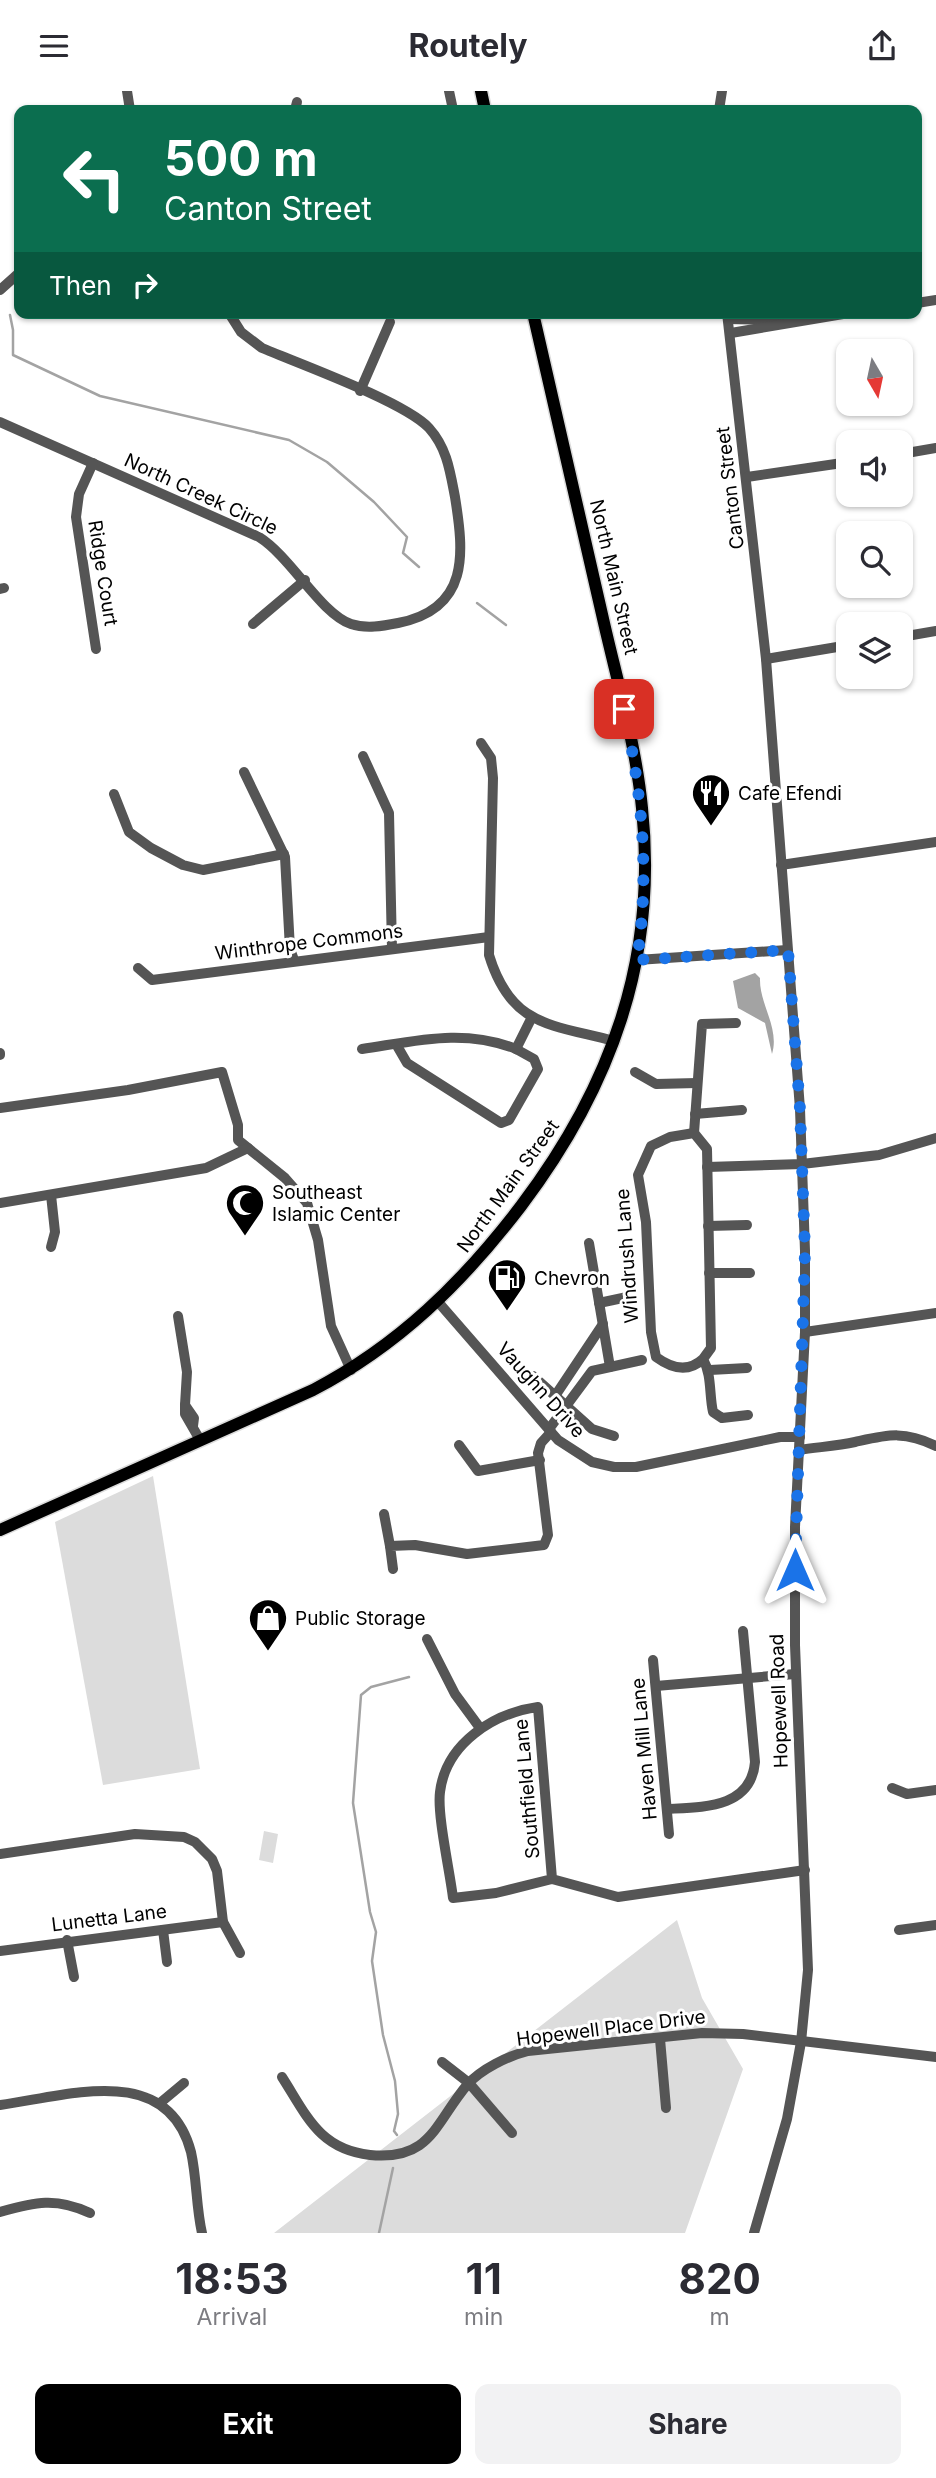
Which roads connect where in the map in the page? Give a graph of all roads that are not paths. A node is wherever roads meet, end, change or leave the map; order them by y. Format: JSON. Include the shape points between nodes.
{"nodes":[{"id":1,"x":449,"y":91,"type":"edge"},
{"id":2,"x":452,"y":105,"type":"dead end"},
{"id":3,"x":14,"y":277,"type":"edge"},
{"id":4,"x":0,"y":290,"type":"edge"},
{"id":5,"x":233,"y":319,"type":"edge"},
{"id":6,"x":534,"y":319,"type":"edge"},
{"id":7,"x":729,"y":319,"type":"edge"},
{"id":8,"x":737,"y":319,"type":"edge"},
{"id":9,"x":809,"y":319,"type":"edge"},
{"id":10,"x":390,"y":322,"type":"dead end"},
{"id":11,"x":753,"y":324,"type":"junction"},
{"id":12,"x":731,"y":333,"type":"junction"},
{"id":13,"x":360,"y":391,"type":"junction"},
{"id":14,"x":0,"y":422,"type":"edge"},
{"id":15,"x":936,"y":448,"type":"edge"},
{"id":16,"x":913,"y":452,"type":"edge"},
{"id":17,"x":93,"y":463,"type":"junction"},
{"id":18,"x":836,"y":464,"type":"edge"},
{"id":19,"x":747,"y":477,"type":"junction"},
{"id":20,"x":305,"y":580,"type":"junction"},
{"id":21,"x":253,"y":624,"type":"dead end"},
{"id":22,"x":936,"y":631,"type":"edge"},
{"id":23,"x":913,"y":634,"type":"edge"},
{"id":24,"x":836,"y":647,"type":"edge"},
{"id":25,"x":96,"y":649,"type":"dead end"},
{"id":26,"x":766,"y":659,"type":"junction"},
{"id":27,"x":481,"y":743,"type":"dead end"},
{"id":28,"x":363,"y":756,"type":"dead end"},
{"id":29,"x":244,"y":772,"type":"dead end"},
{"id":30,"x":114,"y":794,"type":"dead end"},
{"id":31,"x":936,"y":842,"type":"edge"},
{"id":32,"x":284,"y":854,"type":"junction"},
{"id":33,"x":781,"y":865,"type":"junction"},
{"id":34,"x":489,"y":937,"type":"junction"},
{"id":35,"x":391,"y":949,"type":"junction"},
{"id":36,"x":788,"y":950,"type":"junction"},
{"id":37,"x":294,"y":960,"type":"junction"},
{"id":38,"x":637,"y":960,"type":"junction"},
{"id":39,"x":138,"y":968,"type":"dead end"},
{"id":40,"x":532,"y":1017,"type":"junction"},
{"id":41,"x":736,"y":1023,"type":"dead end"},
{"id":42,"x":614,"y":1041,"type":"junction"},
{"id":43,"x":396,"y":1044,"type":"junction"},
{"id":44,"x":362,"y":1049,"type":"dead end"},
{"id":45,"x":516,"y":1049,"type":"junction"},
{"id":46,"x":635,"y":1072,"type":"dead end"},
{"id":47,"x":697,"y":1083,"type":"junction"},
{"id":48,"x":0,"y":1108,"type":"edge"},
{"id":49,"x":742,"y":1110,"type":"dead end"},
{"id":50,"x":695,"y":1114,"type":"junction"},
{"id":51,"x":694,"y":1133,"type":"junction"},
{"id":52,"x":936,"y":1137,"type":"edge"},
{"id":53,"x":248,"y":1148,"type":"junction"},
{"id":54,"x":802,"y":1164,"type":"junction"},
{"id":55,"x":707,"y":1167,"type":"junction"},
{"id":56,"x":51,"y":1195,"type":"junction"},
{"id":57,"x":0,"y":1203,"type":"edge"},
{"id":58,"x":747,"y":1225,"type":"dead end"},
{"id":59,"x":708,"y":1226,"type":"junction"},
{"id":60,"x":589,"y":1243,"type":"dead end"},
{"id":61,"x":51,"y":1247,"type":"dead end"},
{"id":62,"x":709,"y":1273,"type":"junction"},
{"id":63,"x":750,"y":1273,"type":"dead end"},
{"id":64,"x":632,"y":1296,"type":"dead end"},
{"id":65,"x":439,"y":1303,"type":"junction"},
{"id":66,"x":599,"y":1303,"type":"junction"},
{"id":67,"x":936,"y":1313,"type":"edge"},
{"id":68,"x":178,"y":1315,"type":"dead end"},
{"id":69,"x":603,"y":1324,"type":"junction"},
{"id":70,"x":805,"y":1332,"type":"junction"},
{"id":71,"x":704,"y":1359,"type":"junction"},
{"id":72,"x":642,"y":1360,"type":"dead end"},
{"id":73,"x":610,"y":1367,"type":"junction"},
{"id":74,"x":747,"y":1368,"type":"dead end"},
{"id":75,"x":351,"y":1370,"type":"junction"},
{"id":76,"x":709,"y":1370,"type":"junction"},
{"id":77,"x":533,"y":1375,"type":"dead end"},
{"id":78,"x":555,"y":1396,"type":"junction"},
{"id":79,"x":567,"y":1407,"type":"junction"},
{"id":80,"x":748,"y":1415,"type":"dead end"},
{"id":81,"x":550,"y":1431,"type":"junction"},
{"id":82,"x":614,"y":1436,"type":"dead end"},
{"id":83,"x":800,"y":1437,"type":"junction"},
{"id":84,"x":200,"y":1440,"type":"junction"},
{"id":85,"x":458,"y":1445,"type":"dead end"},
{"id":86,"x":936,"y":1446,"type":"edge"},
{"id":87,"x":799,"y":1450,"type":"junction"},
{"id":88,"x":540,"y":1460,"type":"junction"},
{"id":89,"x":384,"y":1514,"type":"dead end"},
{"id":90,"x":0,"y":1530,"type":"edge"},
{"id":91,"x":390,"y":1546,"type":"junction"},
{"id":92,"x":393,"y":1569,"type":"dead end"},
{"id":93,"x":743,"y":1631,"type":"dead end"},
{"id":94,"x":428,"y":1639,"type":"dead end"},
{"id":95,"x":653,"y":1660,"type":"dead end"},
{"id":96,"x":796,"y":1674,"type":"junction"},
{"id":97,"x":748,"y":1677,"type":"junction"},
{"id":98,"x":656,"y":1686,"type":"junction"},
{"id":99,"x":480,"y":1728,"type":"junction"},
{"id":100,"x":892,"y":1788,"type":"dead end"},
{"id":101,"x":936,"y":1790,"type":"edge"},
{"id":102,"x":667,"y":1809,"type":"junction"},
{"id":103,"x":669,"y":1834,"type":"dead end"},
{"id":104,"x":0,"y":1854,"type":"edge"},
{"id":105,"x":805,"y":1870,"type":"junction"},
{"id":106,"x":552,"y":1879,"type":"junction"},
{"id":107,"x":223,"y":1922,"type":"junction"},
{"id":108,"x":936,"y":1925,"type":"edge"},
{"id":109,"x":163,"y":1930,"type":"junction"},
{"id":110,"x":899,"y":1930,"type":"dead end"},
{"id":111,"x":67,"y":1940,"type":"junction"},
{"id":112,"x":0,"y":1951,"type":"edge"},
{"id":113,"x":240,"y":1953,"type":"dead end"},
{"id":114,"x":167,"y":1962,"type":"dead end"},
{"id":115,"x":74,"y":1977,"type":"dead end"},
{"id":116,"x":660,"y":2039,"type":"junction"},
{"id":117,"x":801,"y":2042,"type":"junction"},
{"id":118,"x":936,"y":2057,"type":"edge"},
{"id":119,"x":442,"y":2062,"type":"dead end"},
{"id":120,"x":282,"y":2077,"type":"dead end"},
{"id":121,"x":184,"y":2083,"type":"dead end"},
{"id":122,"x":469,"y":2083,"type":"junction"},
{"id":123,"x":160,"y":2103,"type":"junction"},
{"id":124,"x":0,"y":2105,"type":"edge"},
{"id":125,"x":666,"y":2108,"type":"dead end"},
{"id":126,"x":512,"y":2133,"type":"dead end"},
{"id":127,"x":0,"y":2212,"type":"edge"},
{"id":128,"x":90,"y":2213,"type":"dead end"},
{"id":129,"x":202,"y":2233,"type":"edge"},
{"id":130,"x":754,"y":2233,"type":"edge"}],
"edges":[{"from":1,"to":2,"type":"street"},
{"from":3,"to":4,"type":"street"},
{"from":5,"to":13,"type":"street","name":"North Creek Circle","via":[[262,348]]},
{"from":6,"to":38,"type":"main road","name":"North Main Street","via":[[638,774],[645,865]]},
{"from":7,"to":12,"type":"street","name":"Canton Street"},
{"from":8,"to":11,"type":"street"},
{"from":9,"to":11,"type":"street"},
{"from":10,"to":13,"type":"street"},
{"from":11,"to":12,"type":"street"},
{"from":12,"to":19,"type":"street","name":"Canton Street"},
{"from":13,"to":20,"type":"street","name":"North Creek Circle","via":[[416,417],[442,445],[462,539],[460,570],[449,592],[432,610],[411,621],[383,626],[342,620]]},
{"from":14,"to":17,"type":"street","name":"North Creek Circle"},
{"from":15,"to":16,"type":"street"},
{"from":17,"to":20,"type":"street","name":"North Creek Circle","via":[[259,537]]},
{"from":17,"to":25,"type":"street","name":"Ridge Court","via":[[79,494],[76,517]]},
{"from":18,"to":19,"type":"street"},
{"from":19,"to":26,"type":"street","name":"Canton Street"},
{"from":20,"to":21,"type":"street"},
{"from":22,"to":23,"type":"street"},
{"from":24,"to":26,"type":"street"},
{"from":26,"to":33,"type":"street","name":"Hopewell Road"},
{"from":27,"to":34,"type":"street","via":[[491,758],[493,779]]},
{"from":28,"to":35,"type":"street","via":[[389,813]]},
{"from":29,"to":32,"type":"street"},
{"from":30,"to":32,"type":"street","via":[[129,832],[183,865],[203,870]]},
{"from":31,"to":33,"type":"street"},
{"from":32,"to":37,"type":"street"},
{"from":33,"to":36,"type":"street","name":"Hopewell Road"},
{"from":34,"to":35,"type":"street","name":"Winthrope Commons"},
{"from":34,"to":40,"type":"street","via":[[495,977],[525,1015]]},
{"from":35,"to":37,"type":"street","name":"Winthrope Commons"},
{"from":36,"to":38,"type":"street"},
{"from":36,"to":54,"type":"street","name":"Hopewell Road"},
{"from":37,"to":39,"type":"street","name":"Winthrope Commons","via":[[152,980]]},
{"from":38,"to":42,"type":"main road","name":"North Main Street"},
{"from":40,"to":42,"type":"street"},
{"from":40,"to":45,"type":"street"},
{"from":41,"to":47,"type":"street","via":[[702,1024]]},
{"from":42,"to":65,"type":"main road","name":"North Main Street","via":[[593,1094],[551,1165],[489,1248]]},
{"from":43,"to":44,"type":"street"},
{"from":43,"to":45,"type":"street","via":[[465,1037],[490,1039]]},
{"from":43,"to":45,"type":"street","via":[[407,1063],[501,1123],[509,1120],[538,1069],[534,1059]]},
{"from":46,"to":47,"type":"street","via":[[656,1084]]},
{"from":47,"to":50,"type":"street"},
{"from":48,"to":53,"type":"street","via":[[222,1072],[238,1140]]},
{"from":49,"to":50,"type":"street"},
{"from":50,"to":51,"type":"street"},
{"from":51,"to":55,"type":"street","via":[[707,1149]]},
{"from":51,"to":71,"type":"street","name":"Windrush Lane","via":[[651,1146],[638,1175],[656,1357],[668,1366],[686,1368]]},
{"from":52,"to":54,"type":"street","via":[[879,1155]]},
{"from":53,"to":56,"type":"street","via":[[206,1168]]},
{"from":53,"to":75,"type":"street","via":[[307,1203],[318,1240],[331,1326]]},
{"from":54,"to":55,"type":"street"},
{"from":54,"to":70,"type":"street","name":"Hopewell Road"},
{"from":55,"to":59,"type":"street"},
{"from":56,"to":57,"type":"street"},
{"from":56,"to":61,"type":"street","via":[[55,1232]]},
{"from":58,"to":59,"type":"street"},
{"from":59,"to":62,"type":"street"},
{"from":60,"to":66,"type":"street"},
{"from":62,"to":63,"type":"street"},
{"from":62,"to":71,"type":"street","via":[[711,1348]]},
{"from":64,"to":66,"type":"street"},
{"from":65,"to":75,"type":"main road","name":"North Main Street"},
{"from":65,"to":81,"type":"street","name":"Vaughn Drive"},
{"from":66,"to":69,"type":"street"},
{"from":67,"to":70,"type":"street"},
{"from":68,"to":84,"type":"street","via":[[187,1371],[186,1405]]},
{"from":69,"to":73,"type":"street"},
{"from":69,"to":78,"type":"street"},
{"from":70,"to":83,"type":"street","name":"Hopewell Road"},
{"from":71,"to":76,"type":"street"},
{"from":72,"to":73,"type":"street"},
{"from":73,"to":79,"type":"street","via":[[592,1371]]},
{"from":74,"to":76,"type":"street"},
{"from":75,"to":84,"type":"main road","name":"North Main Street"},
{"from":76,"to":80,"type":"street","via":[[713,1412],[722,1417]]},
{"from":77,"to":78,"type":"street"},
{"from":78,"to":79,"type":"street"},
{"from":79,"to":81,"type":"street"},
{"from":79,"to":82,"type":"street","via":[[592,1429]]},
{"from":81,"to":83,"type":"street","name":"Vaughn Drive","via":[[574,1453],[614,1467],[636,1467],[780,1437]]},
{"from":81,"to":88,"type":"street","via":[[541,1443]]},
{"from":83,"to":87,"type":"street","name":"Hopewell Road"},
{"from":84,"to":90,"type":"main road","name":"North Main Street"},
{"from":85,"to":88,"type":"street","via":[[478,1471]]},
{"from":86,"to":87,"type":"street","via":[[885,1434]]},
{"from":87,"to":96,"type":"street","name":"Hopewell Road"},
{"from":88,"to":91,"type":"street","via":[[548,1535],[544,1545],[467,1554],[415,1545]]},
{"from":89,"to":91,"type":"street"},
{"from":91,"to":92,"type":"street"},
{"from":93,"to":97,"type":"street"},
{"from":94,"to":99,"type":"street","via":[[455,1694]]},
{"from":95,"to":98,"type":"street","name":"Haven Mill Lane"},
{"from":96,"to":97,"type":"street"},
{"from":96,"to":105,"type":"street","name":"Hopewell Road"},
{"from":97,"to":98,"type":"street"},
{"from":97,"to":102,"type":"street","via":[[755,1762],[746,1790],[725,1802]]},
{"from":98,"to":102,"type":"street","name":"Haven Mill Lane"},
{"from":99,"to":106,"type":"street","name":"Southfield Lane","via":[[515,1710],[538,1707]]},
{"from":99,"to":106,"type":"street","name":"Southfield Lane","via":[[446,1769],[439,1793],[453,1898]]},
{"from":100,"to":101,"type":"street","via":[[907,1794]]},
{"from":102,"to":103,"type":"street","name":"Haven Mill Lane"},
{"from":104,"to":107,"type":"street","via":[[147,1833],[184,1836],[212,1859]]},
{"from":105,"to":106,"type":"street","name":"Southfield Lane","via":[[618,1897]]},
{"from":105,"to":117,"type":"street","name":"Hopewell Road","via":[[808,1970]]},
{"from":107,"to":109,"type":"street","name":"Lunetta Lane"},
{"from":107,"to":113,"type":"street"},
{"from":108,"to":110,"type":"street"},
{"from":109,"to":111,"type":"street","name":"Lunetta Lane"},
{"from":109,"to":114,"type":"street"},
{"from":111,"to":112,"type":"street","name":"Lunetta Lane"},
{"from":111,"to":115,"type":"street"},
{"from":116,"to":117,"type":"street","name":"Hopewell Place Drive","via":[[743,2033]]},
{"from":116,"to":122,"type":"street","name":"Hopewell Place Drive","via":[[528,2051],[505,2059]]},
{"from":116,"to":125,"type":"street"},
{"from":117,"to":118,"type":"street","name":"Hopewell Place Drive"},
{"from":117,"to":130,"type":"street","name":"Hopewell Road","via":[[786,2119]]},
{"from":119,"to":122,"type":"street"},
{"from":120,"to":122,"type":"street","name":"Hopewell Place Drive","via":[[314,2128],[327,2140],[349,2152],[394,2157],[416,2148],[436,2132]]},
{"from":121,"to":123,"type":"street"},
{"from":122,"to":126,"type":"street"},
{"from":123,"to":124,"type":"street","via":[[138,2092],[119,2090]]},
{"from":123,"to":129,"type":"street","via":[[190,2151]]},
{"from":127,"to":128,"type":"street","via":[[36,2202],[69,2204]]}]}
